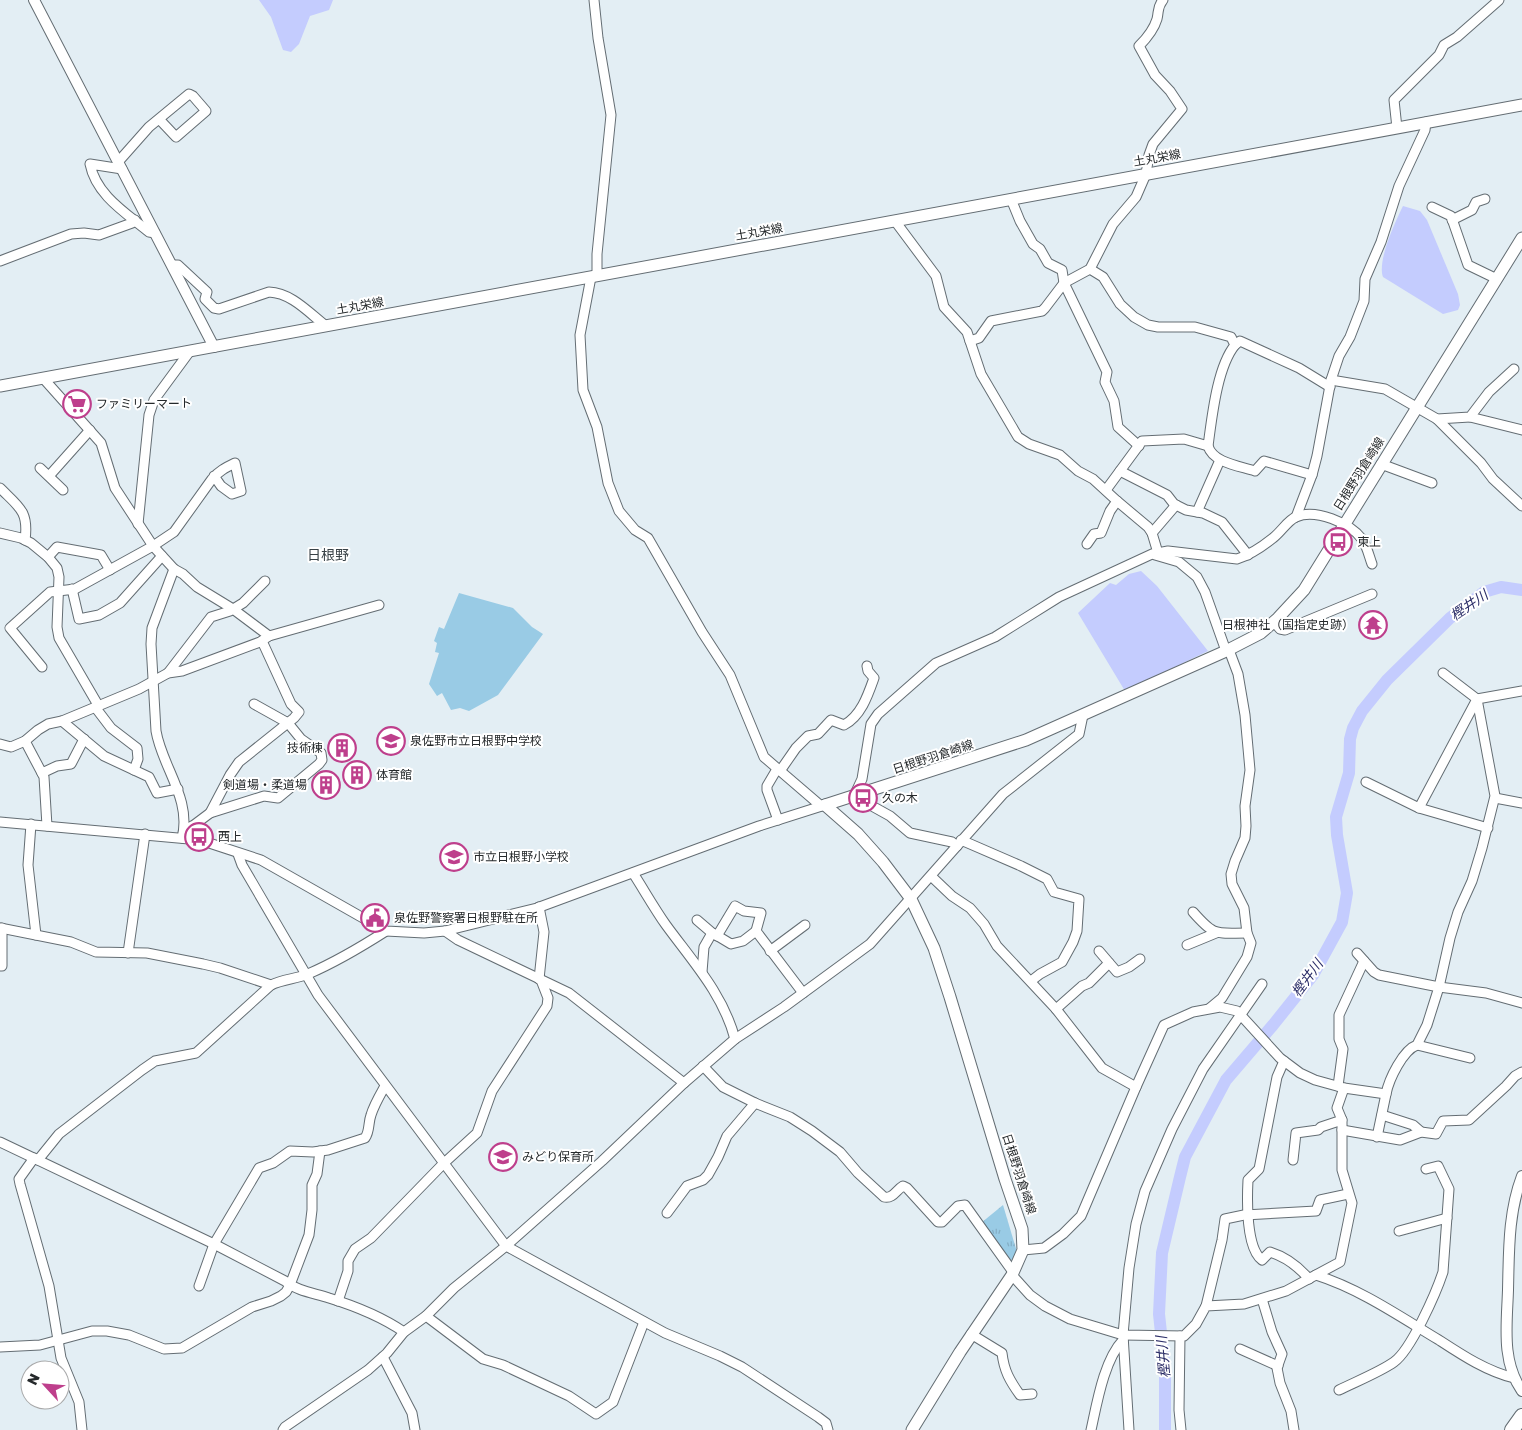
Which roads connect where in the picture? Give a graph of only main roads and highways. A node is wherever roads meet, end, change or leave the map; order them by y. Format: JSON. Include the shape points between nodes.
{"nodes":[{"id":1,"x":1522,"y":105,"type":"edge"},
{"id":2,"x":1522,"y":238,"type":"edge"},
{"id":3,"x":0,"y":386,"type":"edge"},
{"id":4,"x":1522,"y":1416,"type":"edge"},
{"id":5,"x":912,"y":1430,"type":"edge"},
{"id":6,"x":1512,"y":1430,"type":"edge"}],
"edges":[{"from":1,"to":3,"type":"main road","name":"土丸栄線"},
{"from":2,"to":5,"type":"main road","name":"日根野羽倉崎線","via":[[1304,590],[1261,633],[1026,740],[823,806],[858,834],[911,899],[934,948],[1022,1229],[1024,1250],[1013,1274],[971,1334]]},
{"from":4,"to":6,"type":"highway"}]}
